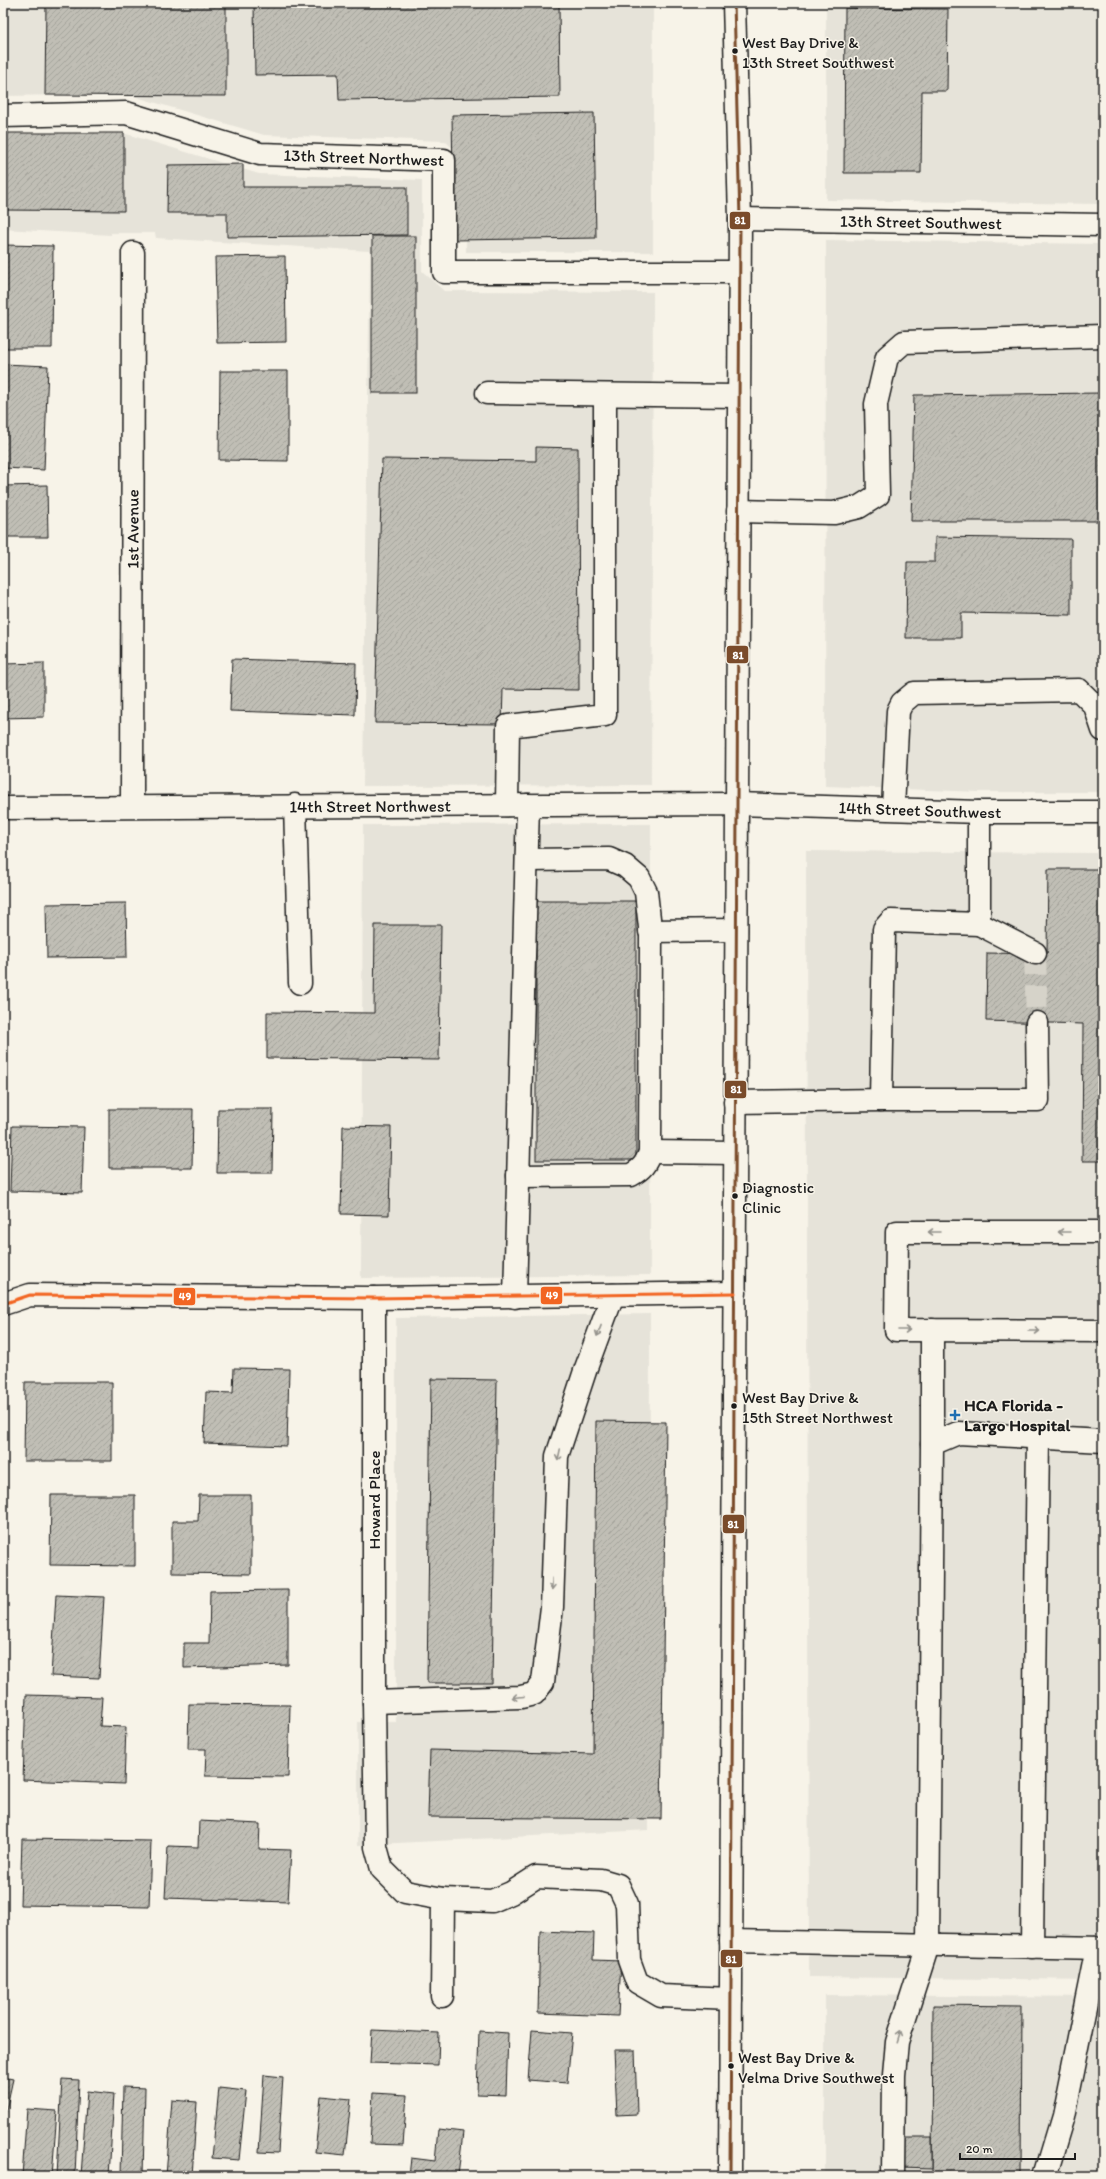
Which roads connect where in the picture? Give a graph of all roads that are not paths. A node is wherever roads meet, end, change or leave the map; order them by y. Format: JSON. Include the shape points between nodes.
{"nodes":[{"id":1,"x":733,"y":3,"type":"edge"},
{"id":2,"x":3,"y":116,"type":"edge"},
{"id":3,"x":740,"y":219,"type":"junction"},
{"id":4,"x":1103,"y":224,"type":"edge"},
{"id":5,"x":133,"y":253,"type":"dead end"},
{"id":6,"x":739,"y":272,"type":"junction"},
{"id":7,"x":1103,"y":336,"type":"edge"},
{"id":8,"x":487,"y":393,"type":"dead end"},
{"id":9,"x":605,"y":395,"type":"junction"},
{"id":10,"x":738,"y":396,"type":"junction"},
{"id":11,"x":738,"y":511,"type":"junction"},
{"id":12,"x":1103,"y":730,"type":"edge"},
{"id":13,"x":737,"y":804,"type":"junction"},
{"id":14,"x":518,"y":805,"type":"junction"},
{"id":15,"x":132,"y":806,"type":"junction"},
{"id":16,"x":295,"y":806,"type":"junction"},
{"id":17,"x":3,"y":808,"type":"edge"},
{"id":18,"x":893,"y":808,"type":"junction"},
{"id":19,"x":979,"y":812,"type":"junction"},
{"id":20,"x":1103,"y":812,"type":"edge"},
{"id":21,"x":527,"y":860,"type":"junction"},
{"id":22,"x":979,"y":924,"type":"junction"},
{"id":23,"x":736,"y":930,"type":"junction"},
{"id":24,"x":650,"y":931,"type":"junction"},
{"id":25,"x":1035,"y":953,"type":"dead end"},
{"id":26,"x":300,"y":983,"type":"dead end"},
{"id":27,"x":1037,"y":1023,"type":"tunnel mouth"},
{"id":28,"x":881,"y":1100,"type":"junction"},
{"id":29,"x":735,"y":1102,"type":"junction"},
{"id":30,"x":650,"y":1152,"type":"junction"},
{"id":31,"x":735,"y":1153,"type":"junction"},
{"id":32,"x":518,"y":1176,"type":"junction"},
{"id":33,"x":1103,"y":1232,"type":"edge"},
{"id":34,"x":734,"y":1293,"type":"junction"},
{"id":35,"x":613,"y":1295,"type":"junction"},
{"id":36,"x":515,"y":1297,"type":"junction"},
{"id":37,"x":374,"y":1298,"type":"junction"},
{"id":38,"x":3,"y":1304,"type":"edge"},
{"id":39,"x":932,"y":1330,"type":"junction"},
{"id":40,"x":1103,"y":1331,"type":"edge"},
{"id":41,"x":1038,"y":1437,"type":"junction"},
{"id":42,"x":1103,"y":1441,"type":"edge"},
{"id":43,"x":932,"y":1444,"type":"junction"},
{"id":44,"x":374,"y":1702,"type":"junction"},
{"id":45,"x":443,"y":1899,"type":"junction"},
{"id":46,"x":731,"y":1941,"type":"junction"},
{"id":47,"x":928,"y":1945,"type":"junction"},
{"id":48,"x":1032,"y":1947,"type":"junction"},
{"id":49,"x":1100,"y":1948,"type":"edge"},
{"id":50,"x":442,"y":1996,"type":"dead end"},
{"id":51,"x":731,"y":1999,"type":"junction"},
{"id":52,"x":730,"y":2176,"type":"edge"},
{"id":53,"x":893,"y":2176,"type":"edge"},
{"id":54,"x":1045,"y":2176,"type":"edge"}],
"edges":[{"from":1,"to":3,"type":"street"},
{"from":2,"to":6,"type":"street","name":"13th Street Northwest","via":[[126,114],[260,154],[444,160],[444,272]]},
{"from":3,"to":4,"type":"street","name":"13th Street Southwest"},
{"from":3,"to":6,"type":"street"},
{"from":5,"to":15,"type":"street","name":"1st Avenue"},
{"from":6,"to":10,"type":"street"},
{"from":7,"to":11,"type":"street","via":[[904,342],[887,357],[876,404],[878,495],[859,507],[834,513]]},
{"from":8,"to":9,"type":"street"},
{"from":9,"to":10,"type":"street"},
{"from":9,"to":14,"type":"street","via":[[605,715],[508,726]]},
{"from":10,"to":11,"type":"street"},
{"from":11,"to":13,"type":"street"},
{"from":12,"to":18,"type":"street","via":[[1095,706],[1079,690],[914,693],[902,703],[898,711]]},
{"from":13,"to":14,"type":"street","name":"14th Street Northwest"},
{"from":13,"to":18,"type":"street","name":"14th Street Southwest"},
{"from":13,"to":23,"type":"street"},
{"from":14,"to":16,"type":"street","name":"14th Street Northwest"},
{"from":14,"to":21,"type":"street"},
{"from":15,"to":16,"type":"street","name":"14th Street Northwest"},
{"from":15,"to":17,"type":"street","name":"14th Street Northwest"},
{"from":16,"to":26,"type":"street"},
{"from":18,"to":19,"type":"street","name":"14th Street Southwest"},
{"from":19,"to":20,"type":"street","name":"14th Street Southwest"},
{"from":19,"to":22,"type":"street"},
{"from":21,"to":24,"type":"street","via":[[609,858],[625,866],[639,878],[646,892]]},
{"from":21,"to":32,"type":"street"},
{"from":22,"to":25,"type":"street"},
{"from":22,"to":28,"type":"street","via":[[891,921],[884,929]]},
{"from":23,"to":24,"type":"street"},
{"from":23,"to":29,"type":"street"},
{"from":24,"to":30,"type":"street"},
{"from":27,"to":28,"type":"street","via":[[1038,1100]]},
{"from":28,"to":29,"type":"street"},
{"from":29,"to":31,"type":"street"},
{"from":30,"to":31,"type":"street"},
{"from":30,"to":32,"type":"street","via":[[646,1163],[631,1175]]},
{"from":31,"to":34,"type":"street"},
{"from":32,"to":36,"type":"street"},
{"from":33,"to":39,"type":"street","one_way":true,"via":[[897,1232],[896,1330]]},
{"from":34,"to":35,"type":"street"},
{"from":34,"to":46,"type":"street"},
{"from":35,"to":36,"type":"street"},
{"from":35,"to":44,"type":"street","one_way":true,"via":[[557,1456],[552,1607],[543,1682],[534,1694],[521,1697]]},
{"from":36,"to":37,"type":"street"},
{"from":37,"to":38,"type":"street","via":[[30,1295]]},
{"from":37,"to":44,"type":"street","name":"Howard Place"},
{"from":39,"to":40,"type":"street","one_way":true},
{"from":39,"to":43,"type":"street"},
{"from":41,"to":42,"type":"street"},
{"from":41,"to":43,"type":"street","via":[[958,1433]]},
{"from":41,"to":48,"type":"street"},
{"from":43,"to":47,"type":"street"},
{"from":44,"to":45,"type":"street","name":"Howard Place","via":[[376,1848],[382,1870],[405,1892]]},
{"from":45,"to":50,"type":"street"},
{"from":45,"to":51,"type":"street","name":"Howard Place","via":[[492,1900],[511,1893],[536,1877],[601,1880],[618,1885],[627,1904],[629,1960],[637,1982],[661,1996]]},
{"from":46,"to":47,"type":"street"},
{"from":46,"to":51,"type":"street"},
{"from":47,"to":48,"type":"street"},
{"from":53,"to":47,"type":"street","one_way":true,"via":[[894,2075],[897,2042]]},
{"from":48,"to":49,"type":"street"},
{"from":49,"to":54,"type":"street","via":[[1063,2116]]},
{"from":51,"to":52,"type":"street"}]}
